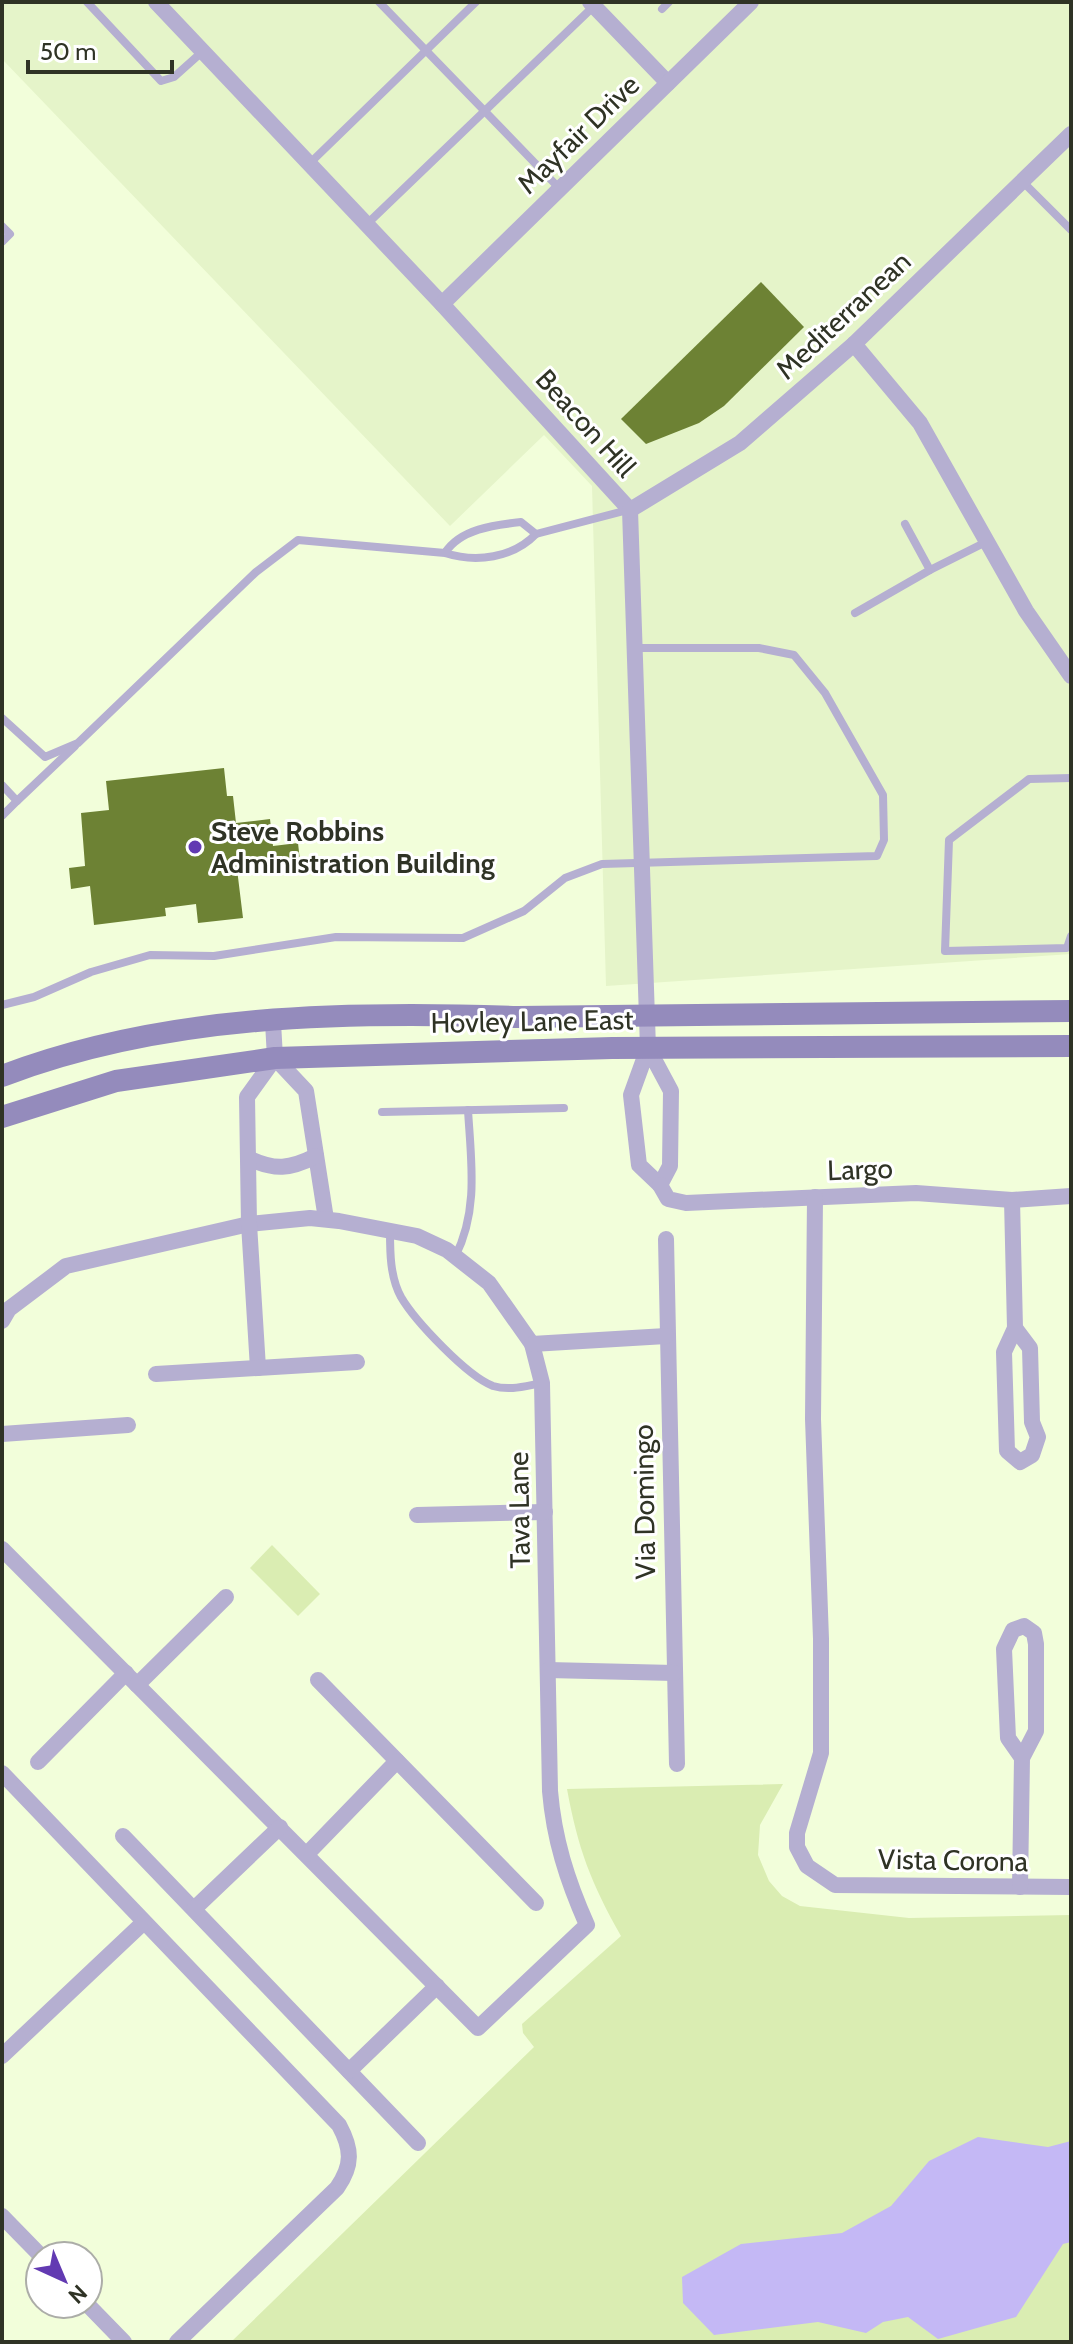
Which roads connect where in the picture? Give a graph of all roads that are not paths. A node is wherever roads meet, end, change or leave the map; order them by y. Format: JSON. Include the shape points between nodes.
{"nodes":[{"id":1,"x":87,"y":2,"type":"edge"},
{"id":2,"x":156,"y":2,"type":"edge"},
{"id":3,"x":379,"y":2,"type":"edge"},
{"id":4,"x":476,"y":2,"type":"edge"},
{"id":5,"x":669,"y":2,"type":"edge"},
{"id":6,"x":751,"y":2,"type":"edge"},
{"id":7,"x":592,"y":4,"type":"edge"},
{"id":8,"x":662,"y":9,"type":"dead end"},
{"id":9,"x":203,"y":51,"type":"junction"},
{"id":10,"x":426,"y":51,"type":"junction"},
{"id":11,"x":668,"y":83,"type":"junction"},
{"id":12,"x":484,"y":111,"type":"junction"},
{"id":13,"x":1071,"y":134,"type":"edge"},
{"id":14,"x":309,"y":164,"type":"junction"},
{"id":15,"x":1022,"y":181,"type":"junction"},
{"id":16,"x":560,"y":189,"type":"junction"},
{"id":17,"x":367,"y":224,"type":"junction"},
{"id":18,"x":2,"y":226,"type":"edge"},
{"id":19,"x":1071,"y":230,"type":"edge"},
{"id":20,"x":2,"y":242,"type":"edge"},
{"id":21,"x":442,"y":304,"type":"junction"},
{"id":22,"x":854,"y":344,"type":"junction"},
{"id":23,"x":630,"y":510,"type":"junction"},
{"id":24,"x":905,"y":524,"type":"dead end"},
{"id":25,"x":536,"y":534,"type":"junction"},
{"id":26,"x":987,"y":542,"type":"junction"},
{"id":27,"x":445,"y":553,"type":"junction"},
{"id":28,"x":930,"y":570,"type":"junction"},
{"id":29,"x":855,"y":613,"type":"dead end"},
{"id":30,"x":635,"y":648,"type":"junction"},
{"id":31,"x":1071,"y":676,"type":"edge"},
{"id":32,"x":2,"y":718,"type":"edge"},
{"id":33,"x":78,"y":743,"type":"junction"},
{"id":34,"x":1071,"y":778,"type":"edge"},
{"id":35,"x":2,"y":785,"type":"edge"},
{"id":36,"x":17,"y":801,"type":"junction"},
{"id":37,"x":2,"y":816,"type":"edge"},
{"id":38,"x":643,"y":861,"type":"junction"},
{"id":39,"x":1071,"y":939,"type":"edge"},
{"id":40,"x":2,"y":1005,"type":"edge"},
{"id":41,"x":1071,"y":1011,"type":"edge"},
{"id":42,"x":649,"y":1016,"type":"junction"},
{"id":43,"x":273,"y":1022,"type":"junction"},
{"id":44,"x":1071,"y":1046,"type":"edge"},
{"id":45,"x":648,"y":1048,"type":"junction"},
{"id":46,"x":275,"y":1058,"type":"junction"},
{"id":47,"x":2,"y":1076,"type":"edge"},
{"id":48,"x":564,"y":1108,"type":"dead end"},
{"id":49,"x":468,"y":1110,"type":"junction"},
{"id":50,"x":382,"y":1112,"type":"dead end"},
{"id":51,"x":2,"y":1117,"type":"edge"},
{"id":52,"x":316,"y":1156,"type":"junction"},
{"id":53,"x":248,"y":1158,"type":"junction"},
{"id":54,"x":660,"y":1185,"type":"junction"},
{"id":55,"x":1071,"y":1196,"type":"edge"},
{"id":56,"x":815,"y":1197,"type":"junction"},
{"id":57,"x":1012,"y":1200,"type":"junction"},
{"id":58,"x":326,"y":1219,"type":"junction"},
{"id":59,"x":249,"y":1224,"type":"junction"},
{"id":60,"x":390,"y":1231,"type":"junction"},
{"id":61,"x":666,"y":1239,"type":"dead end"},
{"id":62,"x":455,"y":1257,"type":"junction"},
{"id":63,"x":2,"y":1321,"type":"edge"},
{"id":64,"x":1015,"y":1328,"type":"junction"},
{"id":65,"x":666,"y":1336,"type":"junction"},
{"id":66,"x":532,"y":1344,"type":"junction"},
{"id":67,"x":357,"y":1362,"type":"dead end"},
{"id":68,"x":258,"y":1368,"type":"junction"},
{"id":69,"x":156,"y":1374,"type":"dead end"},
{"id":70,"x":542,"y":1383,"type":"junction"},
{"id":71,"x":128,"y":1425,"type":"dead end"},
{"id":72,"x":2,"y":1434,"type":"edge"},
{"id":73,"x":545,"y":1512,"type":"junction"},
{"id":74,"x":417,"y":1515,"type":"dead end"},
{"id":75,"x":2,"y":1549,"type":"edge"},
{"id":76,"x":226,"y":1597,"type":"dead end"},
{"id":77,"x":548,"y":1670,"type":"junction"},
{"id":78,"x":674,"y":1673,"type":"junction"},
{"id":79,"x":132,"y":1679,"type":"junction"},
{"id":80,"x":318,"y":1680,"type":"dead end"},
{"id":81,"x":1022,"y":1758,"type":"junction"},
{"id":82,"x":397,"y":1761,"type":"junction"},
{"id":83,"x":38,"y":1762,"type":"dead end"},
{"id":84,"x":677,"y":1764,"type":"dead end"},
{"id":85,"x":2,"y":1773,"type":"edge"},
{"id":86,"x":280,"y":1827,"type":"junction"},
{"id":87,"x":123,"y":1836,"type":"dead end"},
{"id":88,"x":307,"y":1854,"type":"junction"},
{"id":89,"x":1020,"y":1887,"type":"junction"},
{"id":90,"x":1071,"y":1887,"type":"edge"},
{"id":91,"x":536,"y":1903,"type":"dead end"},
{"id":92,"x":194,"y":1909,"type":"junction"},
{"id":93,"x":144,"y":1922,"type":"junction"},
{"id":94,"x":437,"y":1986,"type":"junction"},
{"id":95,"x":2,"y":2056,"type":"edge"},
{"id":96,"x":349,"y":2071,"type":"junction"},
{"id":97,"x":418,"y":2143,"type":"dead end"},
{"id":98,"x":2,"y":2216,"type":"edge"},
{"id":99,"x":25,"y":2240,"type":"edge"},
{"id":100,"x":103,"y":2320,"type":"edge"},
{"id":101,"x":124,"y":2342,"type":"edge"},
{"id":102,"x":177,"y":2342,"type":"edge"}],
"edges":[{"from":1,"to":9,"type":"lane","via":[[161,81],[174,77]]},
{"from":2,"to":9,"type":"street","name":"Beacon Hill"},
{"from":3,"to":10,"type":"lane"},
{"from":4,"to":10,"type":"lane"},
{"from":5,"to":8,"type":"lane"},
{"from":6,"to":11,"type":"street","name":"Mayfair Drive"},
{"from":7,"to":11,"type":"street"},
{"from":7,"to":12,"type":"lane"},
{"from":9,"to":14,"type":"street","name":"Beacon Hill"},
{"from":10,"to":12,"type":"lane"},
{"from":10,"to":14,"type":"lane"},
{"from":11,"to":16,"type":"street","name":"Mayfair Drive"},
{"from":12,"to":16,"type":"lane"},
{"from":12,"to":17,"type":"lane"},
{"from":13,"to":15,"type":"street","name":"Mediterranean"},
{"from":14,"to":17,"type":"street","name":"Beacon Hill"},
{"from":15,"to":19,"type":"lane"},
{"from":15,"to":22,"type":"street","name":"Mediterranean"},
{"from":16,"to":21,"type":"street","name":"Mayfair Drive"},
{"from":17,"to":21,"type":"street","name":"Beacon Hill"},
{"from":18,"to":20,"type":"lane","via":[[10,234]]},
{"from":21,"to":23,"type":"street","name":"Beacon Hill"},
{"from":22,"to":23,"type":"street","name":"Mediterranean","via":[[740,443]]},
{"from":22,"to":26,"type":"street","via":[[920,423]]},
{"from":23,"to":25,"type":"lane"},
{"from":23,"to":30,"type":"street","name":"Beacon Hill"},
{"from":24,"to":28,"type":"lane"},
{"from":25,"to":27,"type":"lane","via":[[522,548],[468,560]]},
{"from":25,"to":27,"type":"lane","via":[[521,522],[494,525],[453,540]]},
{"from":26,"to":28,"type":"lane"},
{"from":26,"to":31,"type":"street"},
{"from":27,"to":33,"type":"lane","via":[[298,540],[256,572]]},
{"from":28,"to":29,"type":"lane"},
{"from":30,"to":38,"type":"street","name":"Beacon Hill"},
{"from":30,"to":38,"type":"lane","via":[[759,648],[794,655],[825,693],[883,795],[884,840],[877,856]]},
{"from":32,"to":33,"type":"lane","via":[[45,757]]},
{"from":33,"to":36,"type":"lane"},
{"from":34,"to":39,"type":"lane","via":[[1029,779],[949,840],[945,951],[1067,948]]},
{"from":35,"to":36,"type":"lane"},
{"from":36,"to":37,"type":"lane"},
{"from":38,"to":40,"type":"lane","via":[[602,864],[565,878],[524,911],[463,938],[336,937],[214,956],[150,955]]},
{"from":38,"to":42,"type":"street","name":"Beacon Hill"},
{"from":41,"to":42,"type":"main road","name":"Hovley Lane East"},
{"from":42,"to":43,"type":"main road","name":"Hovley Lane East","via":[[438,1014]]},
{"from":42,"to":45,"type":"street","name":"Largo"},
{"from":43,"to":46,"type":"street"},
{"from":43,"to":47,"type":"main road","name":"Hovley Lane East","via":[[149,1033]]},
{"from":44,"to":45,"type":"main road","name":"Hovley Lane East"},
{"from":45,"to":46,"type":"main road","name":"Hovley Lane East"},
{"from":45,"to":54,"type":"street","name":"Largo","via":[[671,1091],[670,1166]]},
{"from":45,"to":54,"type":"street","name":"Largo","via":[[631,1095],[639,1165]]},
{"from":46,"to":51,"type":"main road","name":"Hovley Lane East","via":[[116,1081]]},
{"from":46,"to":52,"type":"street","via":[[306,1091]]},
{"from":46,"to":53,"type":"street","via":[[247,1097]]},
{"from":48,"to":49,"type":"lane"},
{"from":49,"to":50,"type":"lane"},
{"from":49,"to":62,"type":"lane","via":[[473,1196],[467,1235]]},
{"from":52,"to":53,"type":"street","via":[[278,1169]]},
{"from":52,"to":58,"type":"street"},
{"from":53,"to":59,"type":"street"},
{"from":54,"to":56,"type":"street","name":"Largo","via":[[668,1199],[686,1203]]},
{"from":55,"to":57,"type":"street","name":"Largo"},
{"from":56,"to":57,"type":"street","name":"Largo","via":[[916,1193]]},
{"from":56,"to":89,"type":"street","name":"Vista Corona","via":[[813,1419],[821,1753],[797,1833],[800,1857],[835,1885]]},
{"from":57,"to":64,"type":"street"},
{"from":58,"to":59,"type":"street","name":"Tava Lane"},
{"from":58,"to":60,"type":"street","name":"Tava Lane"},
{"from":59,"to":63,"type":"street","name":"Tava Lane","via":[[66,1266],[9,1309]]},
{"from":59,"to":68,"type":"street"},
{"from":60,"to":62,"type":"street","name":"Tava Lane","via":[[417,1236]]},
{"from":60,"to":70,"type":"lane","via":[[391,1264],[401,1297],[468,1371],[509,1389]]},
{"from":61,"to":65,"type":"street","name":"Via Domingo"},
{"from":62,"to":66,"type":"street","name":"Tava Lane","via":[[489,1283]]},
{"from":64,"to":64,"type":"street","via":[[1004,1352],[1004,1430],[1007,1451],[1020,1462],[1032,1455],[1038,1437],[1032,1422],[1030,1348]]},
{"from":65,"to":66,"type":"street"},
{"from":65,"to":78,"type":"street","name":"Via Domingo"},
{"from":66,"to":70,"type":"street","name":"Tava Lane"},
{"from":67,"to":68,"type":"street"},
{"from":68,"to":69,"type":"street"},
{"from":70,"to":73,"type":"street","name":"Tava Lane"},
{"from":71,"to":72,"type":"street"},
{"from":73,"to":74,"type":"street"},
{"from":73,"to":77,"type":"street","name":"Tava Lane"},
{"from":75,"to":79,"type":"street"},
{"from":76,"to":79,"type":"street"},
{"from":77,"to":78,"type":"street"},
{"from":77,"to":94,"type":"street","name":"Tava Lane","via":[[554,1833],[587,1925],[478,2028]]},
{"from":78,"to":84,"type":"street","name":"Via Domingo"},
{"from":79,"to":83,"type":"street"},
{"from":79,"to":86,"type":"street"},
{"from":80,"to":82,"type":"street"},
{"from":81,"to":81,"type":"street","via":[[1036,1731],[1036,1644],[1034,1633],[1024,1626],[1007,1636],[1004,1649],[1008,1738]]},
{"from":81,"to":89,"type":"street"},
{"from":82,"to":88,"type":"street"},
{"from":82,"to":91,"type":"street"},
{"from":85,"to":93,"type":"street"},
{"from":86,"to":88,"type":"street"},
{"from":86,"to":92,"type":"street"},
{"from":87,"to":92,"type":"street"},
{"from":88,"to":94,"type":"street"},
{"from":89,"to":90,"type":"street","name":"Vista Corona"},
{"from":92,"to":96,"type":"street"},
{"from":93,"to":95,"type":"street"},
{"from":93,"to":102,"type":"street","via":[[339,2125],[351,2158],[337,2188]]},
{"from":94,"to":96,"type":"street"},
{"from":96,"to":97,"type":"street"},
{"from":98,"to":99,"type":"street"},
{"from":100,"to":101,"type":"street"}]}
